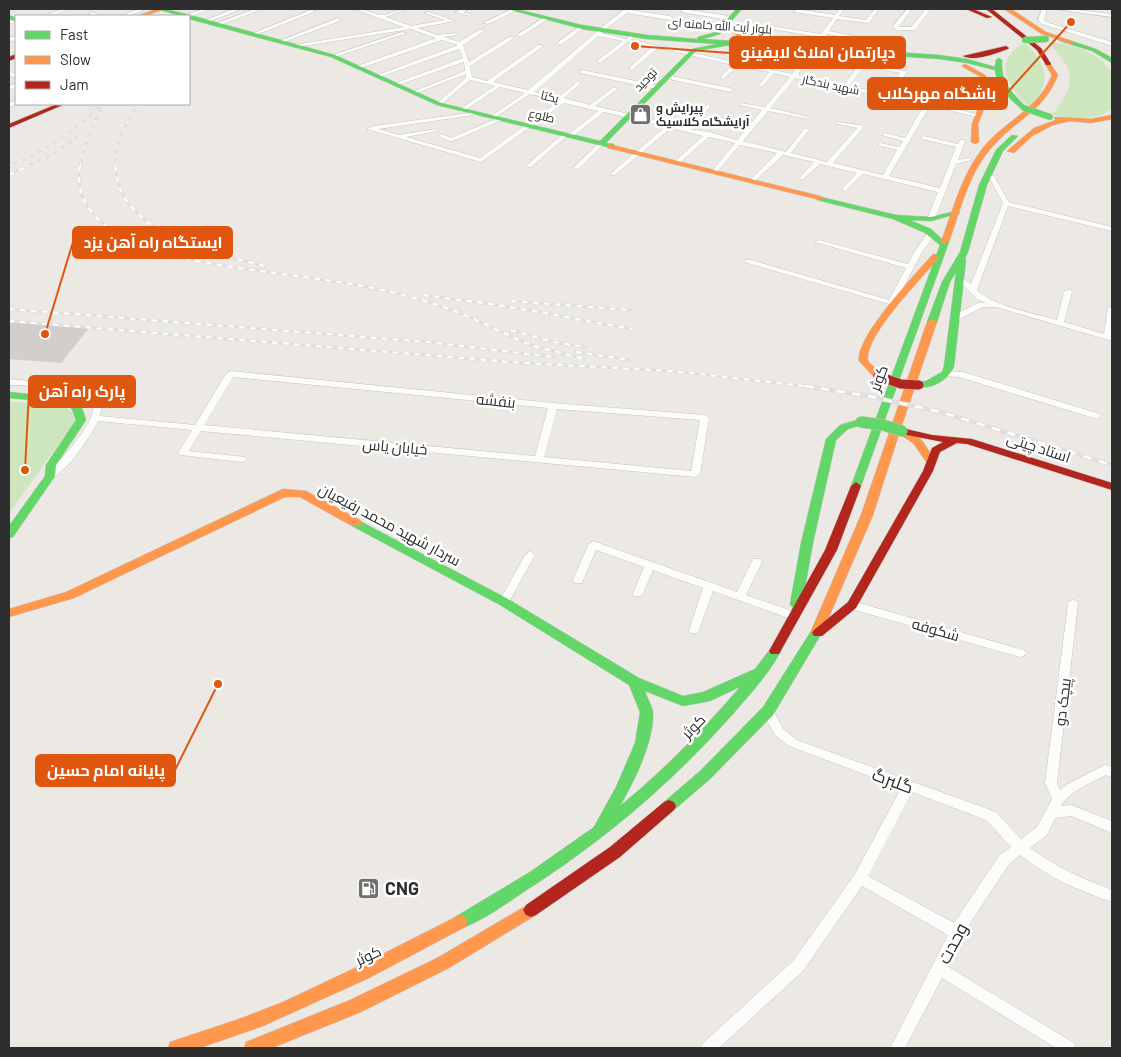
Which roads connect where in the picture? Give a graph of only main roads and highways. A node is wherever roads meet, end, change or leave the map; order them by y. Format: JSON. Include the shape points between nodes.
{"nodes":[{"id":1,"x":153,"y":9,"type":"edge"},
{"id":2,"x":161,"y":9,"type":"edge"},
{"id":3,"x":516,"y":9,"type":"edge"},
{"id":4,"x":969,"y":9,"type":"edge"},
{"id":5,"x":980,"y":9,"type":"edge"},
{"id":6,"x":1000,"y":9,"type":"edge"},
{"id":7,"x":1007,"y":9,"type":"edge"},
{"id":8,"x":989,"y":13,"type":"edge"},
{"id":9,"x":136,"y":14,"type":"edge"},
{"id":10,"x":184,"y":15,"type":"edge"},
{"id":11,"x":731,"y":16,"type":"edge"},
{"id":12,"x":190,"y":17,"type":"edge"},
{"id":13,"x":1005,"y":30,"type":"junction"},
{"id":14,"x":600,"y":31,"type":"junction"},
{"id":15,"x":1039,"y":34,"type":"junction"},
{"id":16,"x":700,"y":38,"type":"junction"},
{"id":17,"x":1023,"y":39,"type":"junction"},
{"id":18,"x":673,"y":40,"type":"junction"},
{"id":19,"x":819,"y":40,"type":"junction"},
{"id":20,"x":772,"y":42,"type":"junction"},
{"id":21,"x":1071,"y":42,"type":"junction"},
{"id":22,"x":729,"y":44,"type":"junction"},
{"id":23,"x":1008,"y":46,"type":"junction"},
{"id":24,"x":692,"y":52,"type":"junction"},
{"id":25,"x":912,"y":55,"type":"junction"},
{"id":26,"x":968,"y":58,"type":"junction"},
{"id":27,"x":1110,"y":58,"type":"edge"},
{"id":28,"x":999,"y":75,"type":"junction"},
{"id":29,"x":1062,"y":87,"type":"dead end"},
{"id":30,"x":988,"y":101,"type":"junction"},
{"id":31,"x":1055,"y":102,"type":"dead end"},
{"id":32,"x":60,"y":105,"type":"edge"},
{"id":33,"x":1112,"y":117,"type":"edge"},
{"id":34,"x":1068,"y":120,"type":"junction"},
{"id":35,"x":1080,"y":121,"type":"junction"},
{"id":36,"x":1112,"y":125,"type":"edge"},
{"id":37,"x":9,"y":126,"type":"edge"},
{"id":38,"x":975,"y":142,"type":"junction"},
{"id":39,"x":601,"y":144,"type":"junction"},
{"id":40,"x":988,"y":181,"type":"junction"},
{"id":41,"x":967,"y":183,"type":"junction"},
{"id":42,"x":956,"y":213,"type":"junction"},
{"id":43,"x":896,"y":217,"type":"junction"},
{"id":44,"x":943,"y":247,"type":"junction"},
{"id":45,"x":964,"y":252,"type":"junction"},
{"id":46,"x":9,"y":395,"type":"edge"},
{"id":47,"x":904,"y":431,"type":"junction"},
{"id":48,"x":955,"y":440,"type":"junction"},
{"id":49,"x":931,"y":461,"type":"junction"},
{"id":50,"x":1112,"y":487,"type":"edge"},
{"id":51,"x":26,"y":511,"type":"junction"},
{"id":52,"x":9,"y":523,"type":"edge"},
{"id":53,"x":9,"y":534,"type":"edge"},
{"id":54,"x":70,"y":595,"type":"junction"},
{"id":55,"x":9,"y":613,"type":"edge"},
{"id":56,"x":794,"y":616,"type":"junction"},
{"id":57,"x":9,"y":622,"type":"edge"},
{"id":58,"x":815,"y":636,"type":"junction"},
{"id":59,"x":760,"y":672,"type":"junction"},
{"id":60,"x":634,"y":682,"type":"junction"},
{"id":61,"x":599,"y":830,"type":"junction"},
{"id":62,"x":176,"y":1048,"type":"edge"},
{"id":63,"x":252,"y":1048,"type":"edge"}],
"edges":[{"from":1,"to":9,"type":"main road"},
{"from":2,"to":9,"type":"main road"},
{"from":2,"to":10,"type":"main road","name":"طلوع"},
{"from":3,"to":14,"type":"main road","name":"بلوار آیت الله خامنه ای"},
{"from":3,"to":14,"type":"main road","name":"بلوار آیت الله خامنه ای"},
{"from":4,"to":8,"type":"main road"},
{"from":5,"to":8,"type":"main road"},
{"from":6,"to":29,"type":"main road","via":[[1049,49],[1062,71]]},
{"from":7,"to":15,"type":"main road"},
{"from":8,"to":13,"type":"main road"},
{"from":8,"to":41,"type":"main road","via":[[1038,49],[1055,75],[1054,85],[1044,100],[988,147]]},
{"from":11,"to":16,"type":"main road","via":[[718,33]]},
{"from":11,"to":20,"type":"main road","via":[[728,29]]},
{"from":12,"to":39,"type":"main road","name":"طلوع","via":[[282,41],[298,40],[438,104]]},
{"from":13,"to":17,"type":"main road"},
{"from":13,"to":23,"type":"main road"},
{"from":14,"to":16,"type":"main road","name":"بلوار آیت الله خامنه ای"},
{"from":14,"to":18,"type":"main road","name":"بلوار آیت الله خامنه ای"},
{"from":15,"to":17,"type":"main road","bridge":true},
{"from":15,"to":21,"type":"main road"},
{"from":15,"to":21,"type":"main road"},
{"from":16,"to":20,"type":"main road","name":"بلوار آیت الله خامنه ای"},
{"from":17,"to":23,"type":"main road","name":"بلوار آیت الله خامنه ای"},
{"from":18,"to":22,"type":"main road","name":"بلوار آیت الله خامنه ای"},
{"from":18,"to":24,"type":"main road","via":[[685,44]]},
{"from":19,"to":20,"type":"main road","name":"بلوار آیت الله خامنه ای"},
{"from":19,"to":22,"type":"main road","name":"بلوار آیت الله خامنه ای"},
{"from":19,"to":25,"type":"main road","name":"بلوار آیت الله خامنه ای"},
{"from":19,"to":26,"type":"main road","name":"بلوار آیت الله خامنه ای"},
{"from":21,"to":27,"type":"main road"},
{"from":22,"to":24,"type":"main road"},
{"from":23,"to":26,"type":"main road","name":"بلوار آیت الله خامنه ای"},
{"from":23,"to":28,"type":"main road","via":[[999,58]]},
{"from":24,"to":39,"type":"main road","name":"توحید"},
{"from":25,"to":26,"type":"main road","name":"بلوار آیت الله خامنه ای"},
{"from":25,"to":30,"type":"main road","via":[[950,61],[982,74],[990,86]]},
{"from":26,"to":28,"type":"main road","name":"بلوار آیت الله خامنه ای"},
{"from":28,"to":30,"type":"main road"},
{"from":28,"to":34,"type":"main road","bridge":true,"via":[[1010,96],[1024,108]]},
{"from":30,"to":38,"type":"main road"},
{"from":30,"to":38,"type":"main road","via":[[974,124]]},
{"from":31,"to":40,"type":"main road","via":[[1000,150]]},
{"from":32,"to":37,"type":"main road"},
{"from":33,"to":35,"type":"main road"},
{"from":34,"to":35,"type":"main road"},
{"from":34,"to":40,"type":"main road","via":[[1041,124],[1011,151],[1003,168]]},
{"from":35,"to":36,"type":"main road"},
{"from":38,"to":41,"type":"main road"},
{"from":39,"to":43,"type":"main road","name":"طلوع"},
{"from":40,"to":45,"type":"main road"},
{"from":41,"to":42,"type":"main road","name":"کوثر"},
{"from":42,"to":43,"type":"main road","via":[[930,219]]},
{"from":42,"to":44,"type":"main road","name":"کوثر"},
{"from":43,"to":44,"type":"main road","via":[[932,233]]},
{"from":44,"to":45,"type":"main road","bridge":true,"via":[[893,303],[868,342],[863,356],[865,365],[878,376],[900,384],[918,385],[946,374]]},
{"from":44,"to":56,"type":"main road","name":"کوثر","via":[[832,548]]},
{"from":45,"to":58,"type":"main road","via":[[946,282],[867,515]]},
{"from":46,"to":51,"type":"main road","via":[[65,400],[76,407],[81,420]]},
{"from":47,"to":48,"type":"main road","name":"استاد چیتی"},
{"from":47,"to":49,"type":"main road","via":[[923,448]]},
{"from":47,"to":56,"type":"main road","name":"استاد چیتی","bridge":true,"via":[[861,422],[847,424],[831,439]]},
{"from":48,"to":49,"type":"main road","via":[[936,450]]},
{"from":48,"to":50,"type":"main road","name":"استاد چیتی","via":[[981,444]]},
{"from":49,"to":58,"type":"main road","via":[[852,604]]},
{"from":51,"to":52,"type":"main road"},
{"from":51,"to":53,"type":"main road"},
{"from":54,"to":55,"type":"main road","name":"سردار شهید محمد رفیعیان"},
{"from":54,"to":57,"type":"main road"},
{"from":54,"to":60,"type":"main road","name":"سردار شهید محمد رفیعیان","via":[[277,496],[302,494],[504,602]]},
{"from":56,"to":59,"type":"main road","name":"کوثر"},
{"from":58,"to":63,"type":"main road","via":[[768,711],[698,781],[615,852],[548,900],[443,963],[355,1006]]},
{"from":59,"to":60,"type":"main road","name":"سردار شهید محمد رفیعیان","via":[[705,697],[683,701]]},
{"from":59,"to":61,"type":"main road","name":"کوثر","via":[[724,716],[682,758]]},
{"from":60,"to":61,"type":"main road","via":[[646,712],[642,743],[622,790]]},
{"from":61,"to":62,"type":"main road","name":"کوثر","via":[[530,880],[390,962],[271,1015]]}]}
